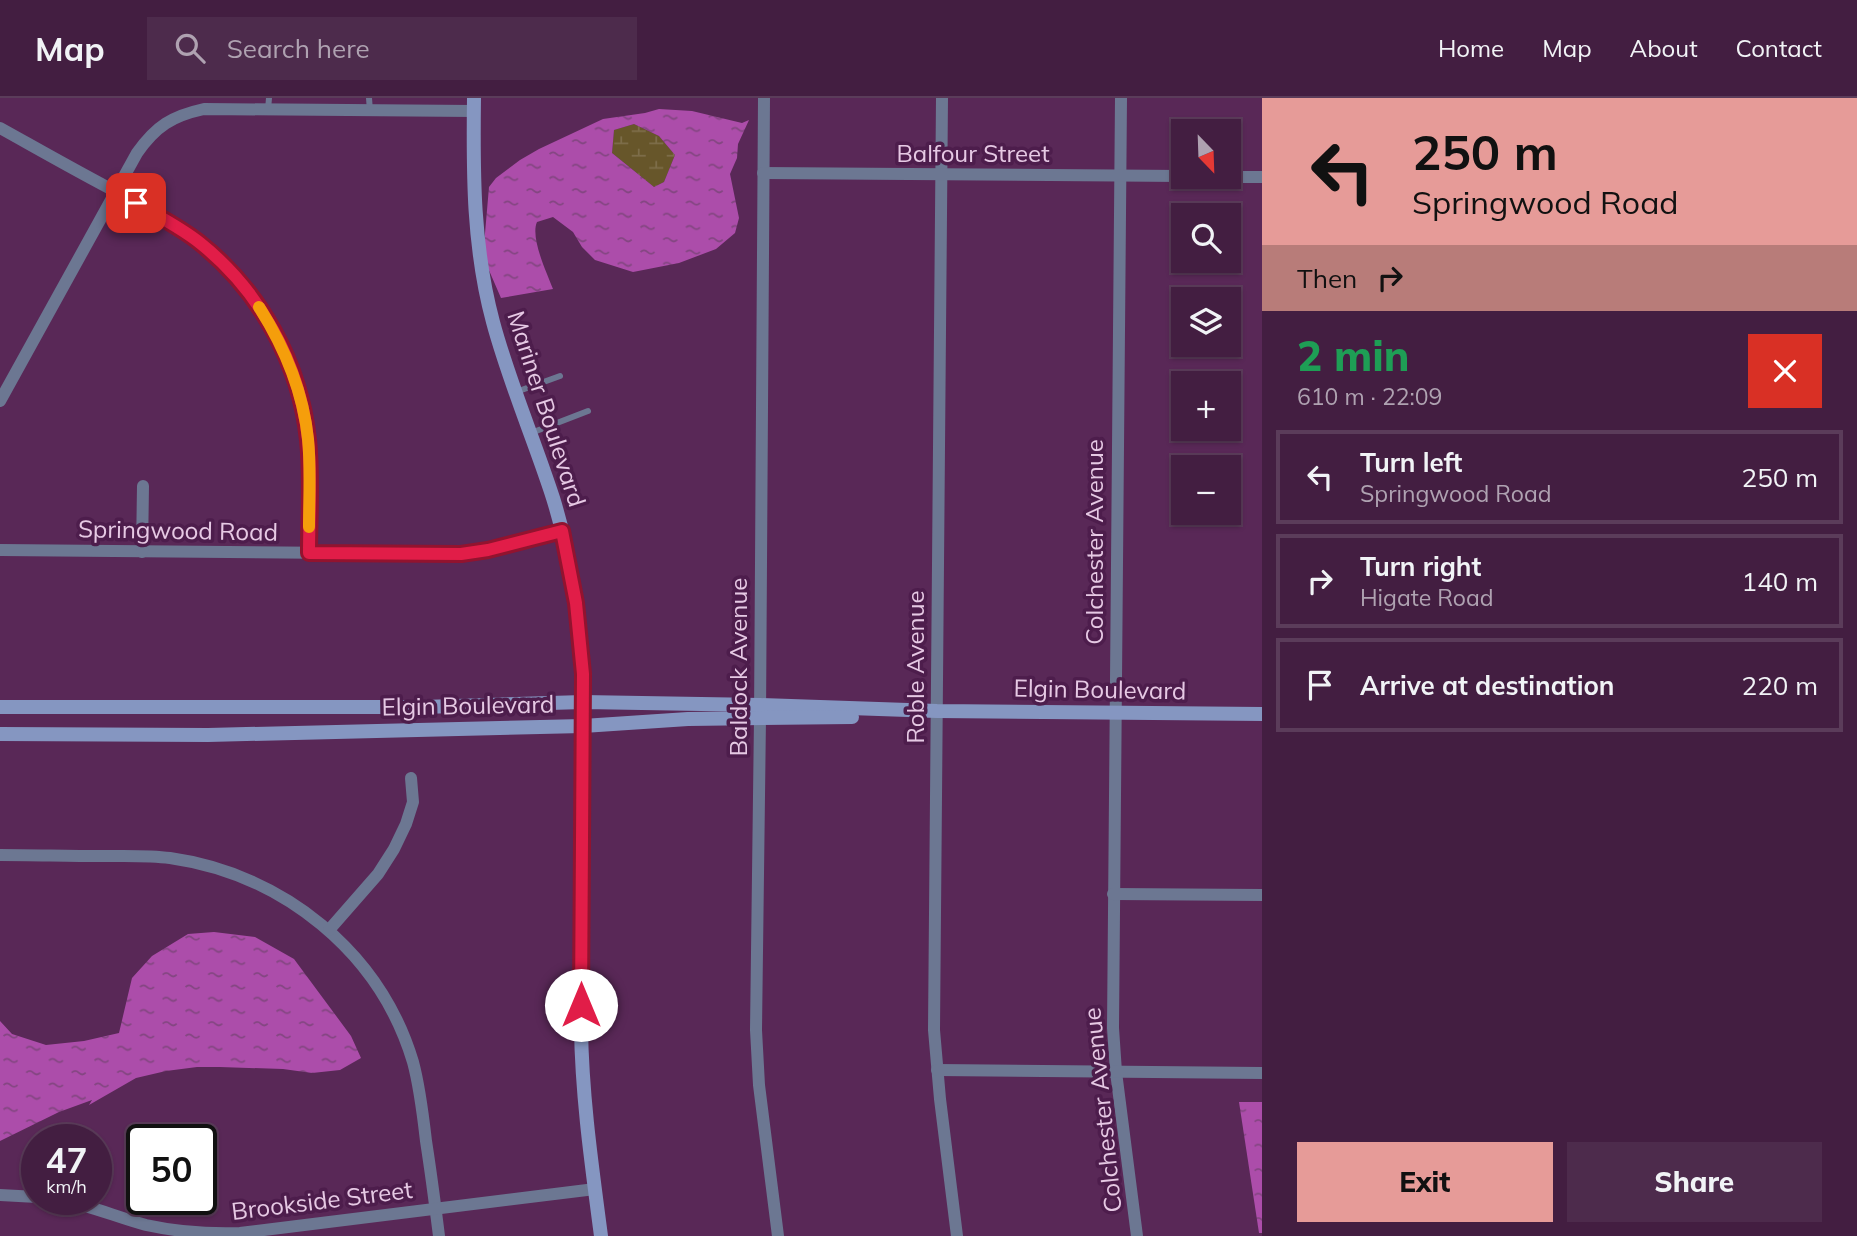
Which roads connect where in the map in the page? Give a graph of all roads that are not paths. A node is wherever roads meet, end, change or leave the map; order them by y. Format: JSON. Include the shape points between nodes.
{"nodes":[{"id":1,"x":764,"y":98,"type":"edge"},
{"id":2,"x":942,"y":98,"type":"edge"},
{"id":3,"x":1121,"y":98,"type":"edge"},
{"id":4,"x":268,"y":104,"type":"edge"},
{"id":5,"x":369,"y":104,"type":"edge"},
{"id":6,"x":474,"y":105,"type":"edge"},
{"id":7,"x":0,"y":128,"type":"edge"},
{"id":8,"x":763,"y":173,"type":"junction"},
{"id":9,"x":941,"y":174,"type":"junction"},
{"id":10,"x":1120,"y":176,"type":"junction"},
{"id":11,"x":1171,"y":176,"type":"edge"},
{"id":12,"x":1241,"y":177,"type":"edge"},
{"id":13,"x":1262,"y":177,"type":"edge"},
{"id":14,"x":116,"y":192,"type":"junction"},
{"id":15,"x":560,"y":376,"type":"dead end"},
{"id":16,"x":516,"y":392,"type":"junction"},
{"id":17,"x":0,"y":401,"type":"edge"},
{"id":18,"x":588,"y":411,"type":"dead end"},
{"id":19,"x":530,"y":433,"type":"junction"},
{"id":20,"x":143,"y":486,"type":"dead end"},
{"id":21,"x":562,"y":531,"type":"junction"},
{"id":22,"x":0,"y":550,"type":"edge"},
{"id":23,"x":142,"y":552,"type":"junction"},
{"id":24,"x":309,"y":553,"type":"junction"},
{"id":25,"x":583,"y":702,"type":"junction"},
{"id":26,"x":0,"y":707,"type":"edge"},
{"id":27,"x":760,"y":711,"type":"junction"},
{"id":28,"x":937,"y":711,"type":"junction"},
{"id":29,"x":1115,"y":713,"type":"junction"},
{"id":30,"x":1262,"y":714,"type":"edge"},
{"id":31,"x":583,"y":726,"type":"junction"},
{"id":32,"x":0,"y":734,"type":"edge"},
{"id":33,"x":411,"y":778,"type":"dead end"},
{"id":34,"x":0,"y":855,"type":"edge"},
{"id":35,"x":1114,"y":894,"type":"junction"},
{"id":36,"x":1262,"y":895,"type":"edge"},
{"id":37,"x":329,"y":930,"type":"junction"},
{"id":38,"x":937,"y":1070,"type":"junction"},
{"id":39,"x":1116,"y":1072,"type":"junction"},
{"id":40,"x":1262,"y":1073,"type":"edge"},
{"id":41,"x":595,"y":1189,"type":"junction"},
{"id":42,"x":0,"y":1195,"type":"edge"},
{"id":43,"x":21,"y":1196,"type":"edge"},
{"id":44,"x":436,"y":1209,"type":"junction"},
{"id":45,"x":112,"y":1213,"type":"edge"},
{"id":46,"x":288,"y":1232,"type":"edge"},
{"id":47,"x":439,"y":1236,"type":"edge"},
{"id":48,"x":601,"y":1236,"type":"edge"},
{"id":49,"x":778,"y":1236,"type":"edge"},
{"id":50,"x":957,"y":1236,"type":"edge"},
{"id":51,"x":1137,"y":1236,"type":"edge"}],
"edges":[{"from":1,"to":8,"type":"street","name":"Baldock Avenue"},
{"from":2,"to":9,"type":"street","name":"Roble Avenue"},
{"from":3,"to":10,"type":"street","name":"Colchester Avenue"},
{"from":4,"to":5,"type":"street"},
{"from":4,"to":14,"type":"street","via":[[204,109],[171,119],[146,139]]},
{"from":5,"to":6,"type":"street"},
{"from":6,"to":16,"type":"main road","name":"Mariner Boulevard","via":[[477,240],[493,323]]},
{"from":7,"to":14,"type":"street"},
{"from":8,"to":9,"type":"street","name":"Balfour Street"},
{"from":8,"to":27,"type":"street","name":"Baldock Avenue"},
{"from":9,"to":10,"type":"street","name":"Balfour Street"},
{"from":9,"to":28,"type":"street","name":"Roble Avenue"},
{"from":10,"to":11,"type":"street","name":"Balfour Street"},
{"from":10,"to":29,"type":"street","name":"Colchester Avenue"},
{"from":12,"to":13,"type":"street"},
{"from":14,"to":17,"type":"street"},
{"from":14,"to":24,"type":"street","via":[[176,226],[219,260],[274,330],[306,422]]},
{"from":15,"to":16,"type":"lane"},
{"from":16,"to":19,"type":"main road","name":"Mariner Boulevard"},
{"from":18,"to":19,"type":"lane"},
{"from":19,"to":21,"type":"main road","name":"Mariner Boulevard"},
{"from":20,"to":23,"type":"street"},
{"from":21,"to":24,"type":"street","name":"Springwood Road","via":[[461,554]]},
{"from":21,"to":25,"type":"main road","name":"Mariner Boulevard","via":[[579,622]]},
{"from":22,"to":23,"type":"street","name":"Springwood Road"},
{"from":23,"to":24,"type":"street","name":"Springwood Road"},
{"from":25,"to":26,"type":"main road","name":"Elgin Boulevard"},
{"from":25,"to":27,"type":"main road","name":"Elgin Boulevard"},
{"from":25,"to":31,"type":"main road","name":"Mariner Boulevard"},
{"from":27,"to":28,"type":"main road","name":"Elgin Boulevard"},
{"from":27,"to":31,"type":"main road","name":"Elgin Boulevard"},
{"from":27,"to":49,"type":"street","name":"Baldock Avenue","via":[[756,1030]]},
{"from":28,"to":29,"type":"main road","name":"Elgin Boulevard"},
{"from":28,"to":38,"type":"street","name":"Roble Avenue"},
{"from":29,"to":30,"type":"main road","name":"Elgin Boulevard"},
{"from":29,"to":35,"type":"street","name":"Colchester Avenue"},
{"from":31,"to":32,"type":"main road","name":"Elgin Boulevard","via":[[208,735]]},
{"from":31,"to":41,"type":"main road","name":"Mariner Boulevard","via":[[581,1031]]},
{"from":33,"to":37,"type":"street","via":[[413,802],[394,849]]},
{"from":34,"to":37,"type":"street","via":[[139,856],[198,863],[256,882]]},
{"from":35,"to":36,"type":"street"},
{"from":35,"to":39,"type":"street","name":"Colchester Avenue"},
{"from":37,"to":44,"type":"street","via":[[374,982],[404,1036],[420,1091]]},
{"from":38,"to":39,"type":"street"},
{"from":38,"to":50,"type":"street","name":"Roble Avenue"},
{"from":39,"to":40,"type":"street"},
{"from":39,"to":51,"type":"street","name":"Colchester Avenue"},
{"from":41,"to":44,"type":"street","name":"Brookside Street"},
{"from":41,"to":48,"type":"main road","name":"Mariner Boulevard"},
{"from":42,"to":43,"type":"street"},
{"from":44,"to":46,"type":"street","name":"Brookside Street"},
{"from":44,"to":47,"type":"street"},
{"from":45,"to":46,"type":"street","name":"Brookside Street","via":[[176,1231]]}]}
